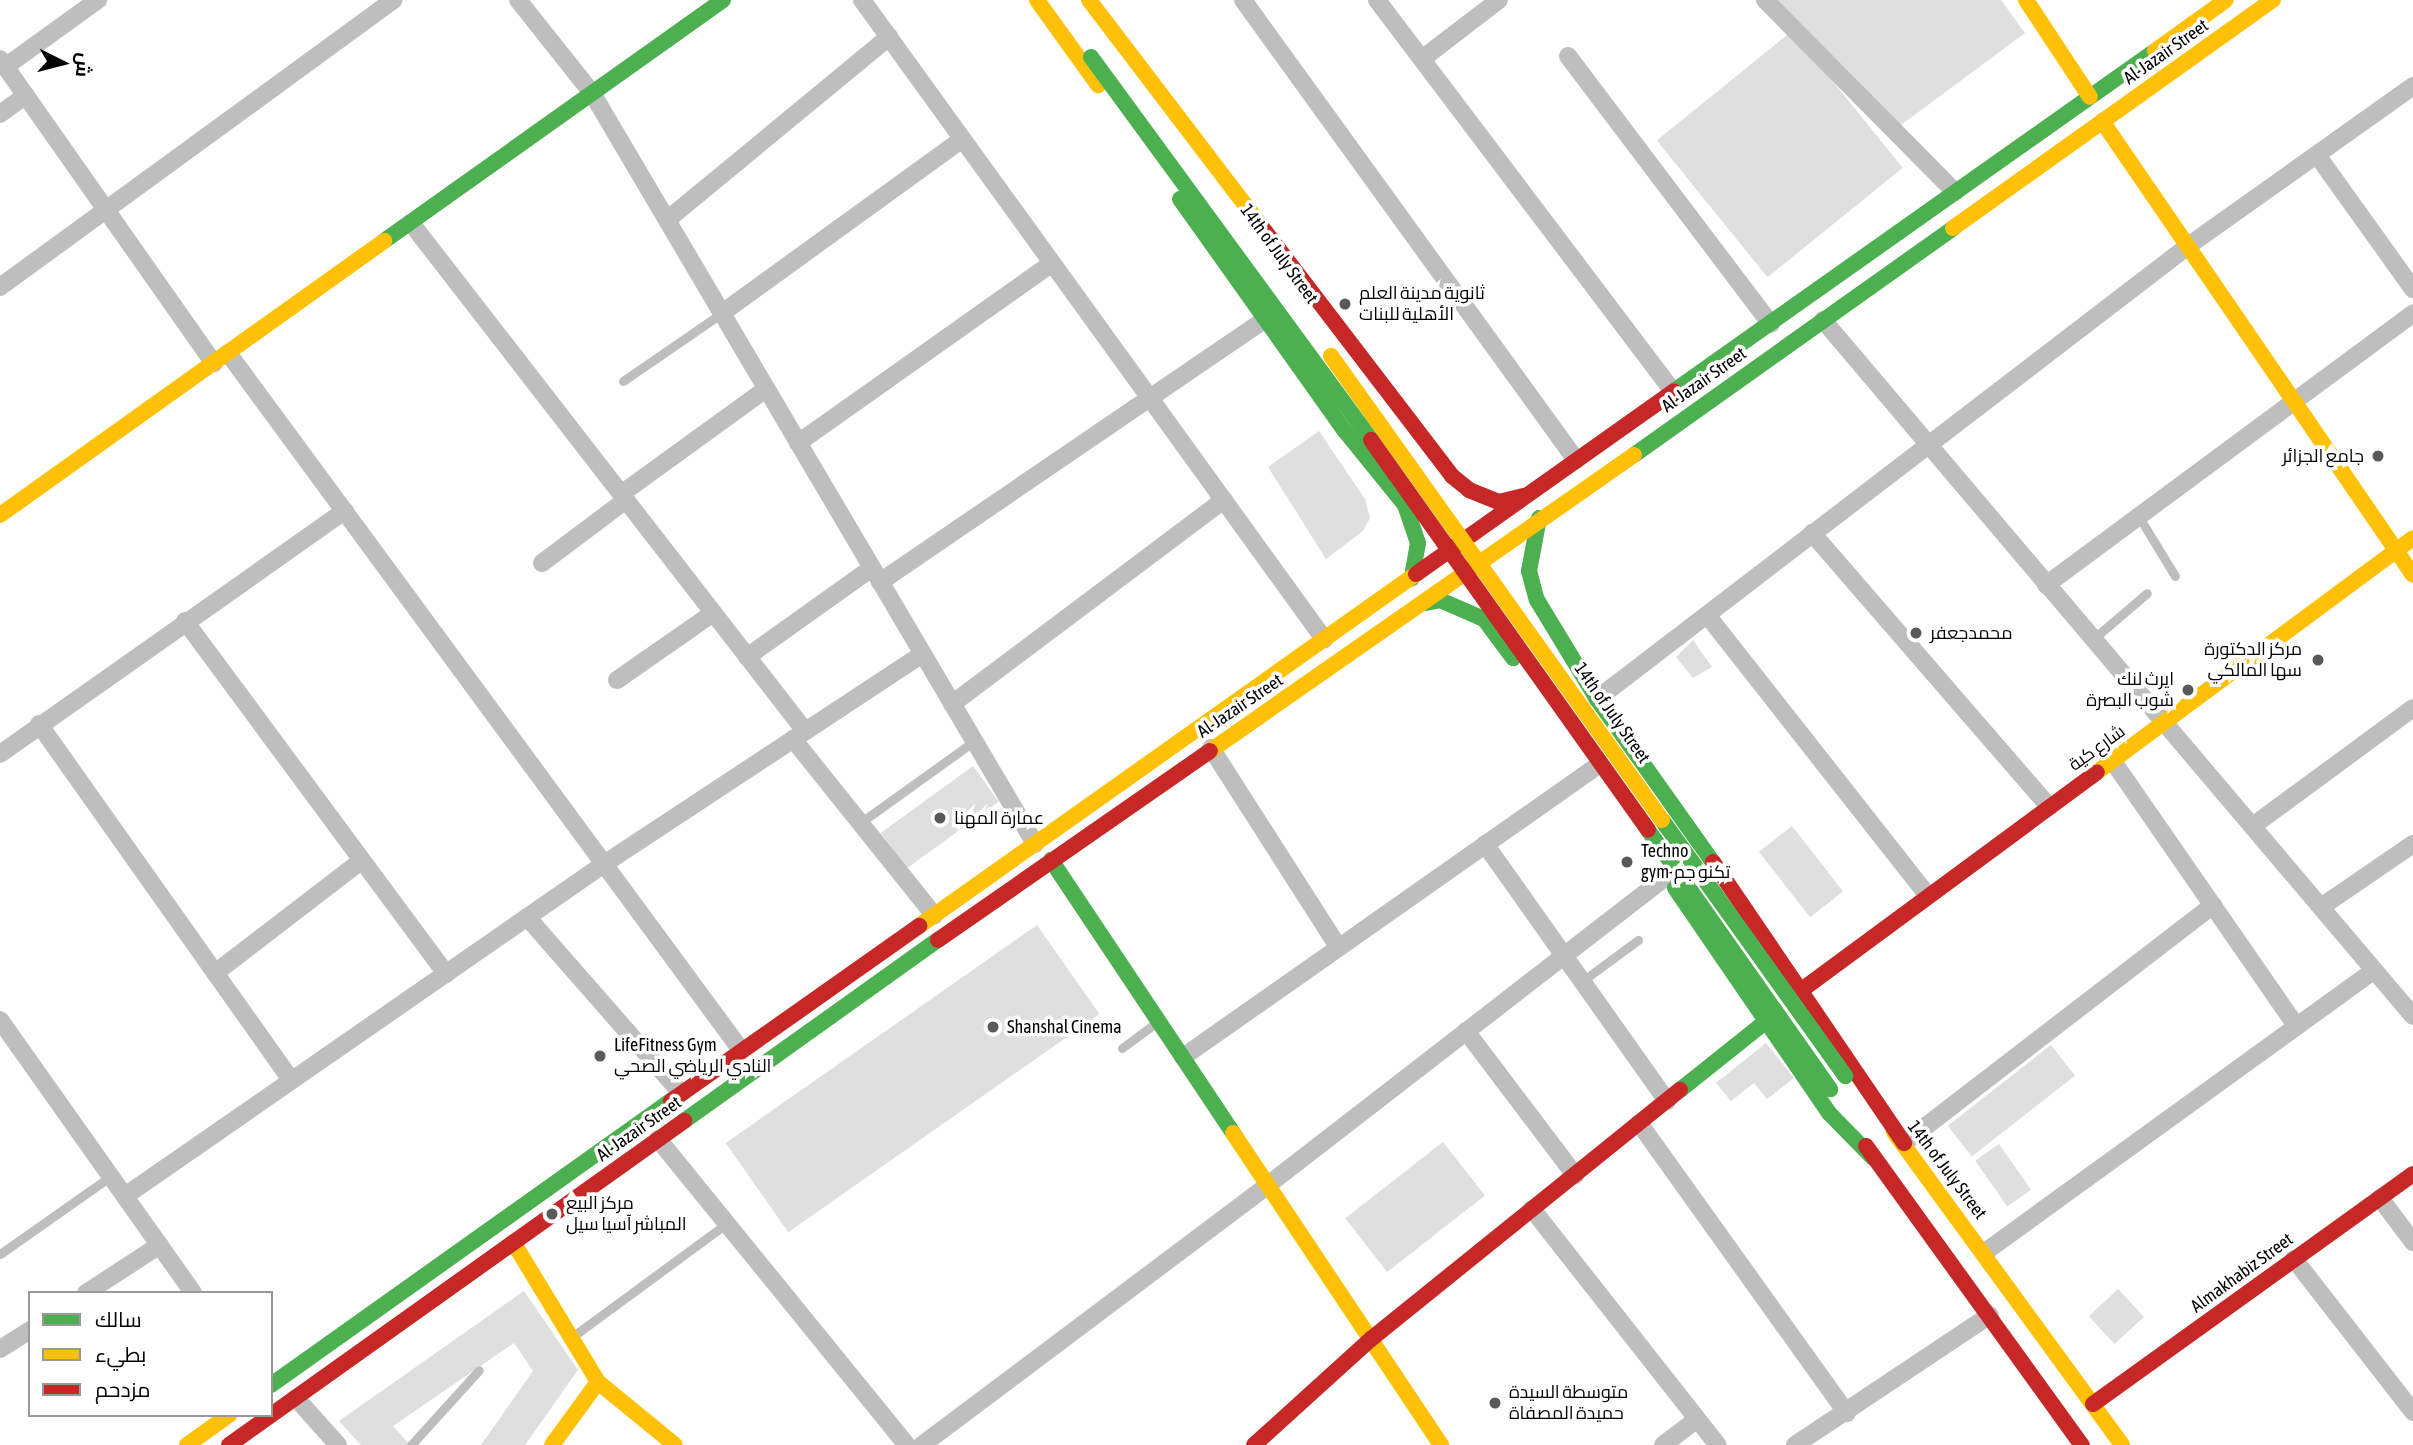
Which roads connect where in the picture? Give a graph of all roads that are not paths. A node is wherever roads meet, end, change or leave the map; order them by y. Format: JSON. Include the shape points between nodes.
{"nodes":[{"id":1,"x":98,"y":0,"type":"edge"},
{"id":2,"x":394,"y":0,"type":"edge"},
{"id":3,"x":518,"y":0,"type":"edge"},
{"id":4,"x":723,"y":0,"type":"edge"},
{"id":5,"x":862,"y":0,"type":"edge"},
{"id":6,"x":1037,"y":0,"type":"edge"},
{"id":7,"x":1043,"y":0,"type":"edge"},
{"id":8,"x":1075,"y":0,"type":"edge"},
{"id":9,"x":1089,"y":0,"type":"edge"},
{"id":10,"x":1243,"y":0,"type":"edge"},
{"id":11,"x":1377,"y":0,"type":"edge"},
{"id":12,"x":1499,"y":0,"type":"edge"},
{"id":13,"x":1765,"y":0,"type":"edge"},
{"id":14,"x":2026,"y":0,"type":"edge"},
{"id":15,"x":2226,"y":0,"type":"edge"},
{"id":16,"x":2273,"y":0,"type":"edge"},
{"id":17,"x":889,"y":37,"type":"junction"},
{"id":18,"x":1098,"y":52,"type":"junction"},
{"id":19,"x":1568,"y":56,"type":"dead end"},
{"id":20,"x":1422,"y":59,"type":"junction"},
{"id":21,"x":3,"y":63,"type":"edge"},
{"id":22,"x":2413,"y":86,"type":"edge"},
{"id":23,"x":592,"y":93,"type":"junction"},
{"id":24,"x":26,"y":95,"type":"junction"},
{"id":25,"x":2090,"y":97,"type":"junction"},
{"id":26,"x":0,"y":114,"type":"edge"},
{"id":27,"x":2102,"y":121,"type":"junction"},
{"id":28,"x":962,"y":139,"type":"junction"},
{"id":29,"x":2317,"y":155,"type":"junction"},
{"id":30,"x":1955,"y":192,"type":"junction"},
{"id":31,"x":107,"y":211,"type":"junction"},
{"id":32,"x":667,"y":219,"type":"junction"},
{"id":33,"x":411,"y":223,"type":"junction"},
{"id":34,"x":2188,"y":246,"type":"junction"},
{"id":35,"x":1052,"y":264,"type":"junction"},
{"id":36,"x":0,"y":287,"type":"edge"},
{"id":37,"x":2413,"y":289,"type":"edge"},
{"id":38,"x":722,"y":313,"type":"junction"},
{"id":39,"x":2413,"y":313,"type":"edge"},
{"id":40,"x":1266,"y":319,"type":"junction"},
{"id":41,"x":1823,"y":320,"type":"junction"},
{"id":42,"x":1771,"y":324,"type":"junction"},
{"id":43,"x":221,"y":358,"type":"junction"},
{"id":44,"x":623,"y":381,"type":"dead end"},
{"id":45,"x":766,"y":389,"type":"junction"},
{"id":46,"x":1673,"y":391,"type":"junction"},
{"id":47,"x":1152,"y":400,"type":"junction"},
{"id":48,"x":2294,"y":402,"type":"junction"},
{"id":49,"x":798,"y":443,"type":"junction"},
{"id":50,"x":1928,"y":445,"type":"junction"},
{"id":51,"x":1576,"y":460,"type":"junction"},
{"id":52,"x":1444,"y":466,"type":"junction"},
{"id":53,"x":1523,"y":496,"type":"junction"},
{"id":54,"x":624,"y":497,"type":"junction"},
{"id":55,"x":1224,"y":500,"type":"junction"},
{"id":56,"x":1405,"y":505,"type":"junction"},
{"id":57,"x":345,"y":511,"type":"junction"},
{"id":58,"x":0,"y":516,"type":"edge"},
{"id":59,"x":2139,"y":517,"type":"junction"},
{"id":60,"x":1539,"y":518,"type":"junction"},
{"id":61,"x":1812,"y":533,"type":"junction"},
{"id":62,"x":2413,"y":538,"type":"edge"},
{"id":63,"x":2396,"y":550,"type":"junction"},
{"id":64,"x":542,"y":563,"type":"dead end"},
{"id":65,"x":876,"y":575,"type":"junction"},
{"id":66,"x":2413,"y":575,"type":"edge"},
{"id":67,"x":2175,"y":576,"type":"dead end"},
{"id":68,"x":1412,"y":578,"type":"junction"},
{"id":69,"x":2046,"y":585,"type":"junction"},
{"id":70,"x":2147,"y":593,"type":"dead end"},
{"id":71,"x":1537,"y":600,"type":"junction"},
{"id":72,"x":1426,"y":603,"type":"junction"},
{"id":73,"x":713,"y":613,"type":"junction"},
{"id":74,"x":1707,"y":615,"type":"junction"},
{"id":75,"x":186,"y":621,"type":"junction"},
{"id":76,"x":1494,"y":632,"type":"junction"},
{"id":77,"x":1324,"y":639,"type":"junction"},
{"id":78,"x":2092,"y":640,"type":"junction"},
{"id":79,"x":922,"y":654,"type":"junction"},
{"id":80,"x":747,"y":657,"type":"junction"},
{"id":81,"x":617,"y":680,"type":"dead end"},
{"id":82,"x":1597,"y":699,"type":"junction"},
{"id":83,"x":952,"y":704,"type":"junction"},
{"id":84,"x":2413,"y":708,"type":"edge"},
{"id":85,"x":39,"y":724,"type":"junction"},
{"id":86,"x":2162,"y":724,"type":"junction"},
{"id":87,"x":799,"y":735,"type":"junction"},
{"id":88,"x":974,"y":741,"type":"junction"},
{"id":89,"x":1211,"y":748,"type":"junction"},
{"id":90,"x":0,"y":754,"type":"edge"},
{"id":91,"x":2112,"y":760,"type":"junction"},
{"id":92,"x":1593,"y":769,"type":"junction"},
{"id":93,"x":2049,"y":807,"type":"junction"},
{"id":94,"x":860,"y":824,"type":"junction"},
{"id":95,"x":2254,"y":825,"type":"junction"},
{"id":96,"x":1035,"y":844,"type":"junction"},
{"id":97,"x":1485,"y":844,"type":"junction"},
{"id":98,"x":2413,"y":844,"type":"edge"},
{"id":99,"x":362,"y":860,"type":"junction"},
{"id":100,"x":1051,"y":860,"type":"junction"},
{"id":101,"x":604,"y":864,"type":"junction"},
{"id":102,"x":1667,"y":876,"type":"junction"},
{"id":103,"x":1928,"y":897,"type":"junction"},
{"id":104,"x":2213,"y":905,"type":"junction"},
{"id":105,"x":2321,"y":907,"type":"junction"},
{"id":106,"x":934,"y":915,"type":"junction"},
{"id":107,"x":527,"y":917,"type":"junction"},
{"id":108,"x":1638,"y":940,"type":"dead end"},
{"id":109,"x":1337,"y":945,"type":"junction"},
{"id":110,"x":1562,"y":957,"type":"junction"},
{"id":111,"x":2374,"y":970,"type":"junction"},
{"id":112,"x":215,"y":974,"type":"junction"},
{"id":113,"x":446,"y":974,"type":"junction"},
{"id":114,"x":1581,"y":982,"type":"junction"},
{"id":115,"x":1803,"y":989,"type":"junction"},
{"id":116,"x":2410,"y":1005,"type":"edge"},
{"id":117,"x":0,"y":1020,"type":"edge"},
{"id":118,"x":1158,"y":1021,"type":"junction"},
{"id":119,"x":1763,"y":1023,"type":"junction"},
{"id":120,"x":2296,"y":1027,"type":"junction"},
{"id":121,"x":1466,"y":1031,"type":"junction"},
{"id":122,"x":1122,"y":1048,"type":"dead end"},
{"id":123,"x":741,"y":1050,"type":"junction"},
{"id":124,"x":1183,"y":1056,"type":"junction"},
{"id":125,"x":290,"y":1079,"type":"junction"},
{"id":126,"x":681,"y":1093,"type":"junction"},
{"id":127,"x":1667,"y":1101,"type":"junction"},
{"id":128,"x":1639,"y":1123,"type":"junction"},
{"id":129,"x":658,"y":1139,"type":"junction"},
{"id":130,"x":1904,"y":1143,"type":"junction"},
{"id":131,"x":1873,"y":1158,"type":"junction"},
{"id":132,"x":2413,"y":1174,"type":"edge"},
{"id":133,"x":1575,"y":1175,"type":"junction"},
{"id":134,"x":111,"y":1176,"type":"junction"},
{"id":135,"x":1268,"y":1185,"type":"junction"},
{"id":136,"x":125,"y":1196,"type":"junction"},
{"id":137,"x":2379,"y":1198,"type":"junction"},
{"id":138,"x":1532,"y":1209,"type":"junction"},
{"id":139,"x":729,"y":1222,"type":"junction"},
{"id":140,"x":513,"y":1242,"type":"junction"},
{"id":141,"x":2413,"y":1242,"type":"edge"},
{"id":142,"x":160,"y":1245,"type":"junction"},
{"id":143,"x":1985,"y":1252,"type":"junction"},
{"id":144,"x":0,"y":1254,"type":"edge"},
{"id":145,"x":2294,"y":1259,"type":"junction"},
{"id":146,"x":89,"y":1291,"type":"edge"},
{"id":147,"x":192,"y":1291,"type":"edge"},
{"id":148,"x":1990,"y":1315,"type":"junction"},
{"id":149,"x":28,"y":1330,"type":"edge"},
{"id":150,"x":340,"y":1336,"type":"junction"},
{"id":151,"x":572,"y":1338,"type":"junction"},
{"id":152,"x":1371,"y":1339,"type":"junction"},
{"id":153,"x":0,"y":1349,"type":"edge"},
{"id":154,"x":357,"y":1357,"type":"junction"},
{"id":155,"x":298,"y":1364,"type":"junction"},
{"id":156,"x":479,"y":1370,"type":"dead end"},
{"id":157,"x":598,"y":1381,"type":"junction"},
{"id":158,"x":273,"y":1383,"type":"edge"},
{"id":159,"x":314,"y":1386,"type":"junction"},
{"id":160,"x":296,"y":1398,"type":"junction"},
{"id":161,"x":2093,"y":1404,"type":"junction"},
{"id":162,"x":2413,"y":1412,"type":"edge"},
{"id":163,"x":1847,"y":1413,"type":"junction"},
{"id":164,"x":273,"y":1414,"type":"edge"},
{"id":165,"x":226,"y":1417,"type":"edge"},
{"id":166,"x":269,"y":1417,"type":"edge"},
{"id":167,"x":1696,"y":1420,"type":"junction"},
{"id":168,"x":2076,"y":1443,"type":"edge"},
{"id":169,"x":187,"y":1445,"type":"edge"},
{"id":170,"x":229,"y":1445,"type":"edge"},
{"id":171,"x":338,"y":1445,"type":"edge"},
{"id":172,"x":411,"y":1445,"type":"edge"},
{"id":173,"x":552,"y":1445,"type":"edge"},
{"id":174,"x":675,"y":1445,"type":"edge"},
{"id":175,"x":907,"y":1445,"type":"edge"},
{"id":176,"x":922,"y":1445,"type":"edge"},
{"id":177,"x":1255,"y":1445,"type":"edge"},
{"id":178,"x":1441,"y":1445,"type":"edge"},
{"id":179,"x":1663,"y":1445,"type":"edge"},
{"id":180,"x":1718,"y":1445,"type":"edge"},
{"id":181,"x":1795,"y":1445,"type":"edge"},
{"id":182,"x":2122,"y":1445,"type":"edge"}],
"edges":[{"from":1,"to":21,"type":"street"},
{"from":2,"to":31,"type":"street"},
{"from":3,"to":23,"type":"street"},
{"from":4,"to":23,"type":"main road"},
{"from":5,"to":17,"type":"street"},
{"from":6,"to":40,"type":"main road"},
{"from":7,"to":18,"type":"main road","name":"14th of July Street"},
{"from":8,"to":18,"type":"main road","name":"14th of July Street"},
{"from":9,"to":52,"type":"main road"},
{"from":10,"to":51,"type":"street"},
{"from":11,"to":20,"type":"street"},
{"from":12,"to":20,"type":"street"},
{"from":13,"to":30,"type":"street"},
{"from":14,"to":25,"type":"main road"},
{"from":15,"to":25,"type":"main road","name":"Al-Jazair Street"},
{"from":16,"to":27,"type":"main road","name":"Al-Jazair Street"},
{"from":17,"to":28,"type":"street"},
{"from":17,"to":32,"type":"street"},
{"from":18,"to":130,"type":"main road","name":"14th of July Street","bridge":true,"via":[[1465,538],[1845,1076]]},
{"from":18,"to":131,"type":"main road","name":"14th of July Street","bridge":true,"via":[[1830,1089]]},
{"from":19,"to":42,"type":"street"},
{"from":20,"to":46,"type":"street"},
{"from":21,"to":24,"type":"street"},
{"from":22,"to":29,"type":"street"},
{"from":23,"to":32,"type":"street"},
{"from":23,"to":33,"type":"main road"},
{"from":24,"to":26,"type":"street"},
{"from":24,"to":31,"type":"street"},
{"from":25,"to":30,"type":"main road","name":"Al-Jazair Street"},
{"from":27,"to":34,"type":"main road"},
{"from":27,"to":41,"type":"main road","name":"Al-Jazair Street"},
{"from":28,"to":35,"type":"street"},
{"from":28,"to":38,"type":"street"},
{"from":29,"to":34,"type":"street"},
{"from":29,"to":37,"type":"street"},
{"from":30,"to":42,"type":"main road","name":"Al-Jazair Street"},
{"from":31,"to":36,"type":"street"},
{"from":31,"to":43,"type":"street"},
{"from":32,"to":38,"type":"street"},
{"from":33,"to":43,"type":"main road"},
{"from":33,"to":54,"type":"street"},
{"from":34,"to":48,"type":"main road"},
{"from":34,"to":50,"type":"street"},
{"from":35,"to":47,"type":"street"},
{"from":35,"to":49,"type":"street"},
{"from":38,"to":44,"type":"lane"},
{"from":38,"to":45,"type":"street"},
{"from":39,"to":48,"type":"street"},
{"from":40,"to":47,"type":"street"},
{"from":40,"to":56,"type":"main road","via":[[1345,431]]},
{"from":41,"to":50,"type":"street"},
{"from":41,"to":60,"type":"main road","name":"Al-Jazair Street"},
{"from":42,"to":46,"type":"main road","name":"Al-Jazair Street"},
{"from":43,"to":57,"type":"street"},
{"from":43,"to":58,"type":"main road"},
{"from":45,"to":49,"type":"street"},
{"from":45,"to":54,"type":"street"},
{"from":46,"to":51,"type":"main road","name":"Al-Jazair Street"},
{"from":47,"to":55,"type":"street"},
{"from":47,"to":65,"type":"street"},
{"from":48,"to":59,"type":"street"},
{"from":48,"to":63,"type":"main road"},
{"from":49,"to":65,"type":"street"},
{"from":50,"to":61,"type":"street"},
{"from":50,"to":69,"type":"street"},
{"from":51,"to":53,"type":"main road","name":"Al-Jazair Street"},
{"from":52,"to":53,"type":"main road","via":[[1484,498],[1499,502]]},
{"from":52,"to":56,"type":"main road","via":[[1448,488],[1443,505],[1427,513]]},
{"from":53,"to":68,"type":"main road","name":"Al-Jazair Street"},
{"from":54,"to":64,"type":"street"},
{"from":54,"to":73,"type":"street"},
{"from":55,"to":77,"type":"street"},
{"from":55,"to":83,"type":"street"},
{"from":56,"to":68,"type":"main road","via":[[1418,543]]},
{"from":57,"to":75,"type":"street"},
{"from":57,"to":101,"type":"street"},
{"from":59,"to":67,"type":"lane"},
{"from":59,"to":69,"type":"street"},
{"from":60,"to":71,"type":"main road","via":[[1529,571]]},
{"from":60,"to":72,"type":"main road","name":"Al-Jazair Street"},
{"from":61,"to":74,"type":"street"},
{"from":61,"to":93,"type":"street"},
{"from":62,"to":63,"type":"main road","name":"شارع كية"},
{"from":63,"to":66,"type":"main road"},
{"from":63,"to":86,"type":"main road","name":"شارع كية"},
{"from":65,"to":79,"type":"street"},
{"from":65,"to":80,"type":"street"},
{"from":68,"to":77,"type":"main road","name":"Al-Jazair Street"},
{"from":69,"to":78,"type":"street"},
{"from":70,"to":78,"type":"lane"},
{"from":71,"to":76,"type":"main road","via":[[1524,589],[1503,588],[1489,605]]},
{"from":71,"to":82,"type":"main road"},
{"from":72,"to":76,"type":"main road","via":[[1457,604],[1484,619]]},
{"from":72,"to":89,"type":"main road","name":"Al-Jazair Street"},
{"from":73,"to":80,"type":"street"},
{"from":73,"to":81,"type":"street"},
{"from":74,"to":82,"type":"street"},
{"from":74,"to":103,"type":"street"},
{"from":75,"to":85,"type":"street"},
{"from":75,"to":99,"type":"street"},
{"from":76,"to":92,"type":"main road"},
{"from":77,"to":96,"type":"main road","name":"Al-Jazair Street"},
{"from":78,"to":86,"type":"street"},
{"from":79,"to":83,"type":"street"},
{"from":79,"to":87,"type":"street"},
{"from":80,"to":87,"type":"street"},
{"from":82,"to":115,"type":"main road"},
{"from":83,"to":88,"type":"street"},
{"from":84,"to":95,"type":"street"},
{"from":85,"to":90,"type":"street"},
{"from":85,"to":112,"type":"street"},
{"from":86,"to":91,"type":"main road","name":"شارع كية"},
{"from":86,"to":95,"type":"street"},
{"from":87,"to":94,"type":"street"},
{"from":87,"to":101,"type":"street"},
{"from":88,"to":94,"type":"lane"},
{"from":88,"to":96,"type":"street"},
{"from":89,"to":100,"type":"main road","name":"Al-Jazair Street"},
{"from":89,"to":109,"type":"street"},
{"from":91,"to":93,"type":"main road","name":"شارع كية"},
{"from":91,"to":104,"type":"street"},
{"from":92,"to":97,"type":"street"},
{"from":92,"to":102,"type":"main road"},
{"from":93,"to":103,"type":"main road","name":"شارع كية"},
{"from":94,"to":106,"type":"street"},
{"from":95,"to":105,"type":"street"},
{"from":96,"to":106,"type":"main road","name":"Al-Jazair Street"},
{"from":97,"to":109,"type":"street"},
{"from":97,"to":110,"type":"street"},
{"from":98,"to":105,"type":"street"},
{"from":99,"to":112,"type":"street"},
{"from":99,"to":113,"type":"street"},
{"from":100,"to":118,"type":"main road"},
{"from":100,"to":129,"type":"main road","name":"Al-Jazair Street"},
{"from":101,"to":107,"type":"street"},
{"from":101,"to":123,"type":"street"},
{"from":102,"to":110,"type":"street"},
{"from":102,"to":119,"type":"main road"},
{"from":103,"to":115,"type":"main road","name":"شارع كية"},
{"from":104,"to":120,"type":"street"},
{"from":104,"to":130,"type":"street"},
{"from":105,"to":111,"type":"street"},
{"from":106,"to":123,"type":"main road","name":"Al-Jazair Street"},
{"from":107,"to":113,"type":"street"},
{"from":107,"to":126,"type":"street"},
{"from":108,"to":114,"type":"lane"},
{"from":109,"to":124,"type":"street"},
{"from":110,"to":114,"type":"street"},
{"from":110,"to":121,"type":"street"},
{"from":111,"to":116,"type":"street"},
{"from":111,"to":120,"type":"street"},
{"from":112,"to":125,"type":"street"},
{"from":113,"to":125,"type":"street"},
{"from":114,"to":127,"type":"street"},
{"from":115,"to":130,"type":"main road"},
{"from":117,"to":134,"type":"street"},
{"from":118,"to":122,"type":"lane"},
{"from":118,"to":124,"type":"main road"},
{"from":119,"to":127,"type":"main road"},
{"from":119,"to":131,"type":"main road","via":[[1829,1113]]},
{"from":120,"to":143,"type":"street"},
{"from":121,"to":133,"type":"street"},
{"from":121,"to":135,"type":"street"},
{"from":123,"to":126,"type":"main road","name":"Al-Jazair Street"},
{"from":124,"to":135,"type":"main road"},
{"from":125,"to":136,"type":"street"},
{"from":126,"to":150,"type":"main road","name":"Al-Jazair Street"},
{"from":127,"to":128,"type":"main road"},
{"from":128,"to":133,"type":"main road"},
{"from":128,"to":163,"type":"street"},
{"from":129,"to":139,"type":"street"},
{"from":129,"to":140,"type":"main road","name":"Al-Jazair Street"},
{"from":130,"to":143,"type":"main road","name":"14th of July Street"},
{"from":131,"to":148,"type":"main road","name":"14th of July Street"},
{"from":132,"to":137,"type":"main road","name":"Almakhabiz Street"},
{"from":133,"to":138,"type":"main road"},
{"from":134,"to":136,"type":"street"},
{"from":134,"to":144,"type":"lane"},
{"from":135,"to":152,"type":"main road"},
{"from":135,"to":176,"type":"street"},
{"from":136,"to":142,"type":"street"},
{"from":137,"to":141,"type":"street"},
{"from":137,"to":145,"type":"main road","name":"Almakhabiz Street"},
{"from":138,"to":152,"type":"main road"},
{"from":138,"to":167,"type":"street"},
{"from":139,"to":151,"type":"lane"},
{"from":139,"to":175,"type":"street"},
{"from":140,"to":151,"type":"main road"},
{"from":140,"to":154,"type":"main road","name":"Al-Jazair Street"},
{"from":142,"to":146,"type":"street"},
{"from":142,"to":147,"type":"street"},
{"from":143,"to":161,"type":"main road","name":"14th of July Street"},
{"from":145,"to":161,"type":"main road","name":"Almakhabiz Street"},
{"from":145,"to":162,"type":"street"},
{"from":148,"to":163,"type":"street"},
{"from":148,"to":168,"type":"main road","name":"14th of July Street"},
{"from":149,"to":153,"type":"street"},
{"from":150,"to":154,"type":"main road"},
{"from":150,"to":155,"type":"main road","name":"Al-Jazair Street"},
{"from":151,"to":157,"type":"main road"},
{"from":152,"to":177,"type":"main road"},
{"from":152,"to":178,"type":"main road"},
{"from":154,"to":159,"type":"main road","name":"Al-Jazair Street"},
{"from":155,"to":158,"type":"main road","name":"Al-Jazair Street"},
{"from":155,"to":159,"type":"main road","via":[[310,1372]]},
{"from":156,"to":172,"type":"lane"},
{"from":157,"to":173,"type":"main road"},
{"from":157,"to":174,"type":"main road"},
{"from":159,"to":160,"type":"main road","name":"Al-Jazair Street"},
{"from":160,"to":164,"type":"main road","name":"Al-Jazair Street"},
{"from":160,"to":171,"type":"street"},
{"from":161,"to":182,"type":"main road","name":"14th of July Street"},
{"from":163,"to":181,"type":"street"},
{"from":165,"to":169,"type":"main road"},
{"from":166,"to":170,"type":"main road","name":"Al-Jazair Street"},
{"from":167,"to":179,"type":"street"},
{"from":167,"to":180,"type":"street"}]}
